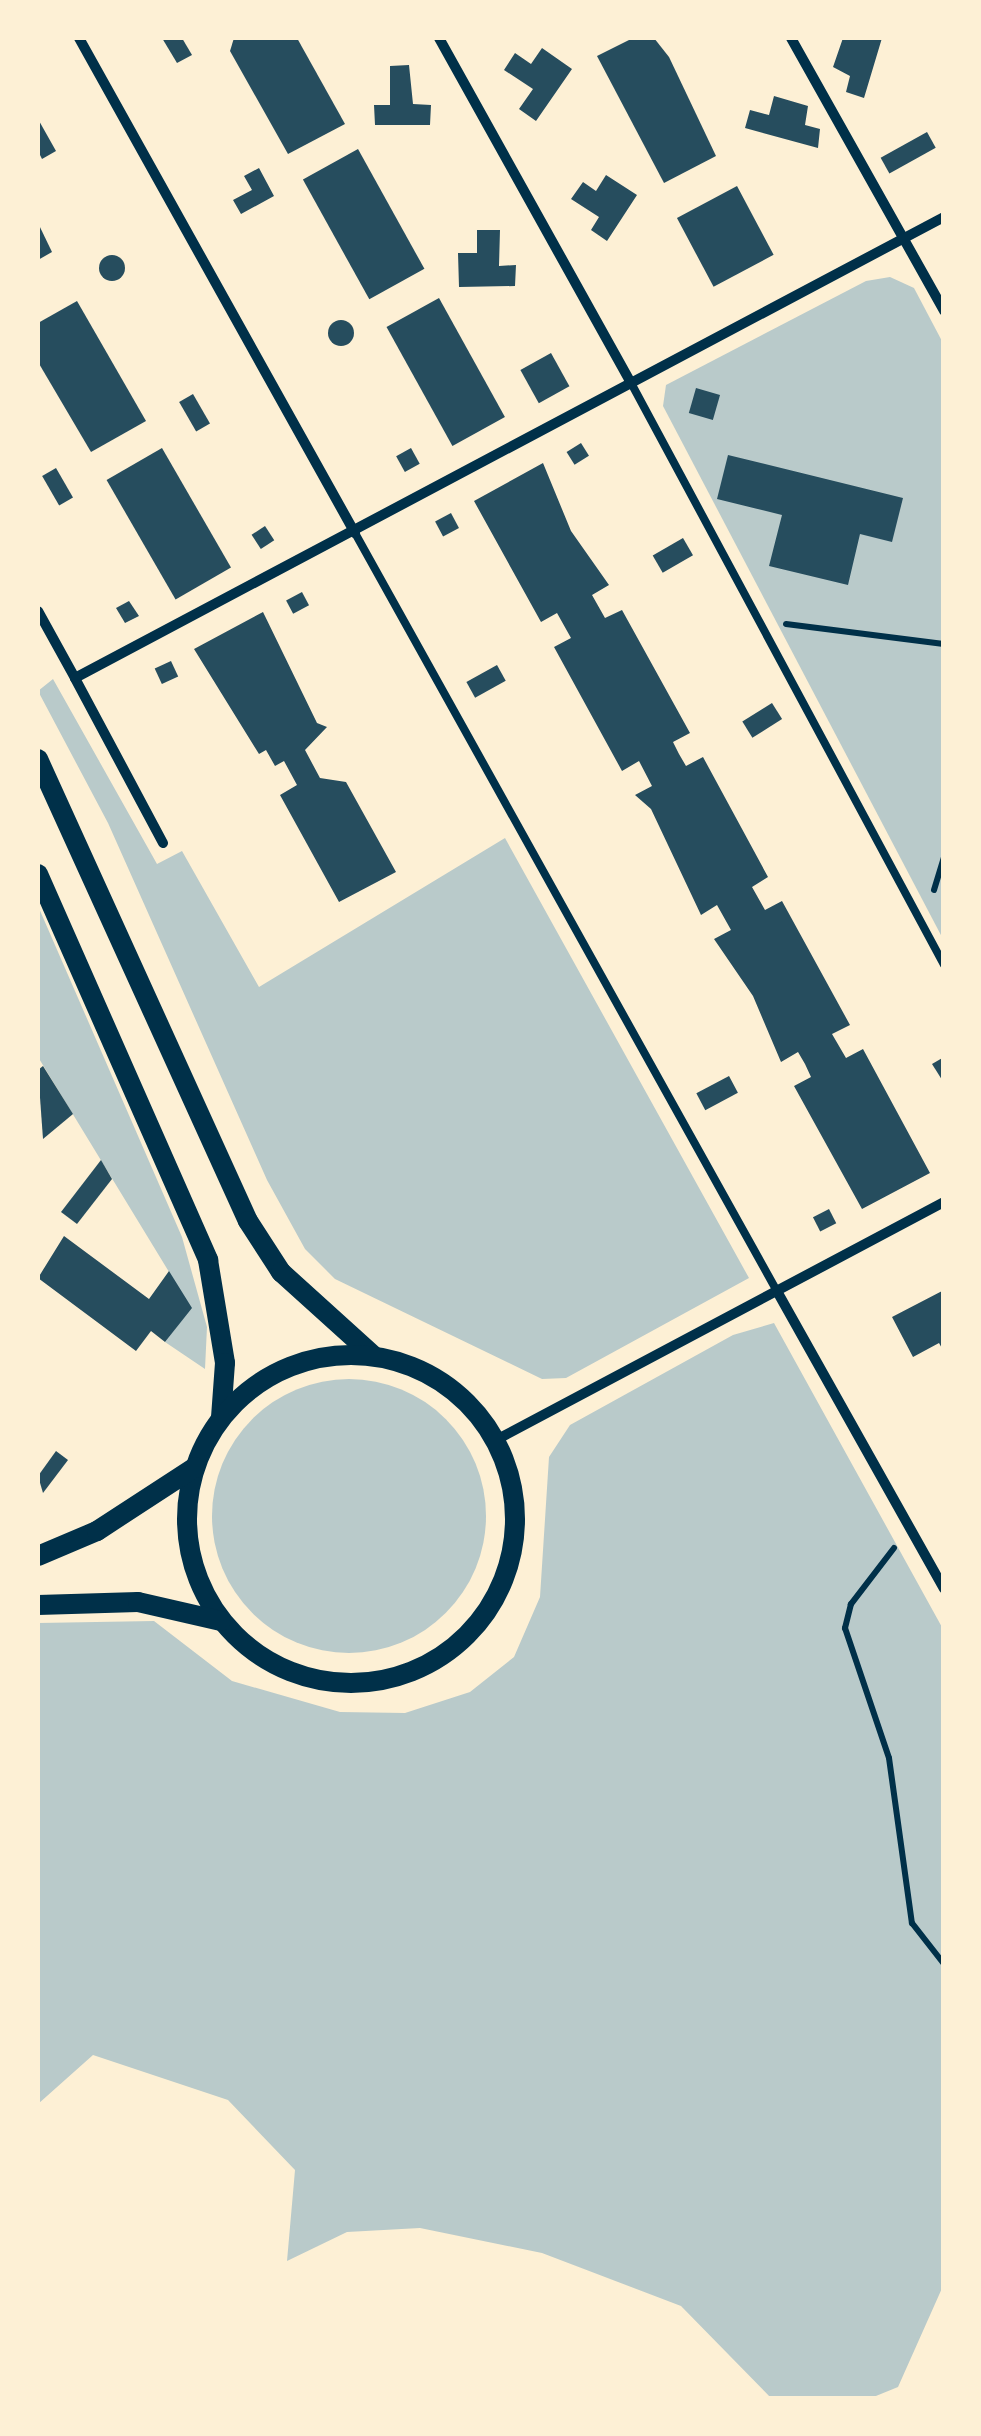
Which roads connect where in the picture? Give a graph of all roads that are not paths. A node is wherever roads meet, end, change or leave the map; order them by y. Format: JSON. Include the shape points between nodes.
{"nodes":[{"id":1,"x":79,"y":38,"type":"edge"},
{"id":2,"x":439,"y":38,"type":"edge"},
{"id":3,"x":791,"y":38,"type":"edge"},
{"id":4,"x":944,"y":218,"type":"edge"},
{"id":5,"x":898,"y":242,"type":"junction"},
{"id":6,"x":944,"y":311,"type":"edge"},
{"id":7,"x":630,"y":381,"type":"junction"},
{"id":8,"x":355,"y":533,"type":"junction"},
{"id":9,"x":38,"y":611,"type":"edge"},
{"id":10,"x":75,"y":678,"type":"junction"},
{"id":11,"x":38,"y":759,"type":"edge"},
{"id":12,"x":163,"y":842,"type":"dead end"},
{"id":13,"x":38,"y":874,"type":"edge"},
{"id":14,"x":944,"y":965,"type":"edge"},
{"id":15,"x":944,"y":1202,"type":"edge"},
{"id":16,"x":778,"y":1294,"type":"junction"},
{"id":17,"x":374,"y":1356,"type":"junction"},
{"id":18,"x":221,"y":1417,"type":"junction"},
{"id":19,"x":496,"y":1440,"type":"junction"},
{"id":20,"x":195,"y":1467,"type":"junction"},
{"id":21,"x":38,"y":1556,"type":"edge"},
{"id":22,"x":944,"y":1590,"type":"edge"},
{"id":23,"x":38,"y":1604,"type":"edge"},
{"id":24,"x":221,"y":1621,"type":"junction"}],
"edges":[{"from":1,"to":8,"type":"street"},
{"from":2,"to":7,"type":"street"},
{"from":3,"to":5,"type":"street"},
{"from":4,"to":5,"type":"street"},
{"from":5,"to":6,"type":"street"},
{"from":5,"to":7,"type":"street"},
{"from":7,"to":8,"type":"street"},
{"from":7,"to":14,"type":"lane"},
{"from":8,"to":10,"type":"street"},
{"from":8,"to":16,"type":"lane"},
{"from":9,"to":10,"type":"street"},
{"from":10,"to":12,"type":"street"},
{"from":11,"to":17,"type":"main road","via":[[248,1221],[302,1295]]},
{"from":13,"to":18,"type":"main road","via":[[208,1260],[224,1363]]},
{"from":15,"to":16,"type":"street"},
{"from":16,"to":19,"type":"street"},
{"from":16,"to":22,"type":"street"},
{"from":17,"to":18,"type":"main road","via":[[340,1355],[274,1373]]},
{"from":17,"to":19,"type":"main road","via":[[445,1384]]},
{"from":18,"to":20,"type":"main road"},
{"from":19,"to":24,"type":"main road","via":[[510,1473],[515,1542],[491,1606],[442,1656],[411,1673],[343,1684],[275,1665]]},
{"from":20,"to":21,"type":"main road","via":[[97,1531]]},
{"from":20,"to":24,"type":"main road","via":[[188,1547]]},
{"from":23,"to":24,"type":"main road","via":[[138,1602]]}]}
